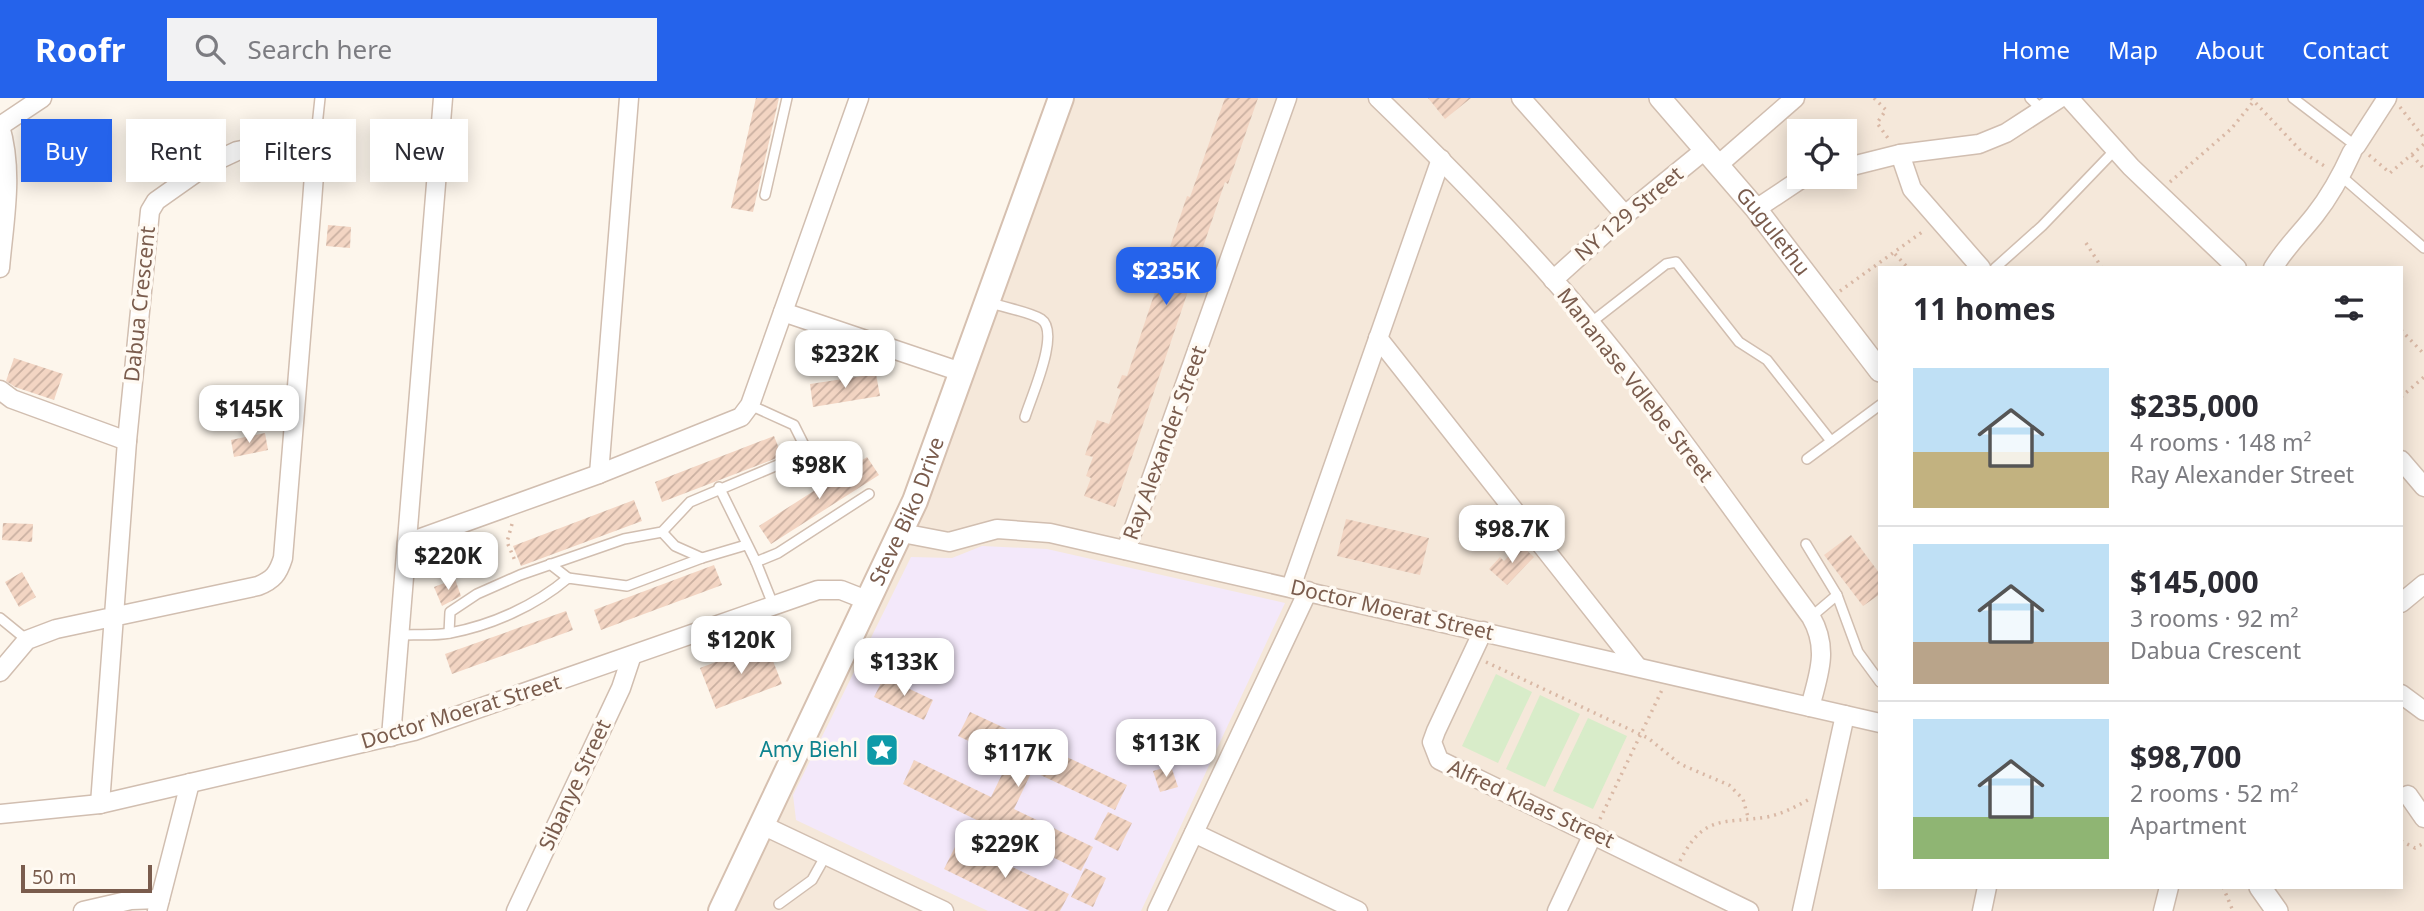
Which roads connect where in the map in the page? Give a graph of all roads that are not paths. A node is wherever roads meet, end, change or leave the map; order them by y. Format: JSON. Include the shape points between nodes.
{"nodes":[{"id":1,"x":42,"y":98,"type":"edge"},
{"id":2,"x":320,"y":98,"type":"edge"},
{"id":3,"x":443,"y":98,"type":"edge"},
{"id":4,"x":629,"y":98,"type":"edge"},
{"id":5,"x":787,"y":98,"type":"edge"},
{"id":6,"x":859,"y":98,"type":"edge"},
{"id":7,"x":1061,"y":98,"type":"edge"},
{"id":8,"x":1287,"y":98,"type":"edge"},
{"id":9,"x":1378,"y":98,"type":"edge"},
{"id":10,"x":1521,"y":98,"type":"edge"},
{"id":11,"x":1660,"y":98,"type":"edge"},
{"id":12,"x":1795,"y":98,"type":"edge"},
{"id":13,"x":2060,"y":98,"type":"edge"},
{"id":14,"x":2069,"y":98,"type":"edge"},
{"id":15,"x":2293,"y":98,"type":"edge"},
{"id":16,"x":2392,"y":101,"type":"edge"},
{"id":17,"x":2035,"y":103,"type":"edge"},
{"id":18,"x":318,"y":119,"type":"edge"},
{"id":19,"x":0,"y":126,"type":"edge"},
{"id":20,"x":2354,"y":149,"type":"junction"},
{"id":21,"x":240,"y":150,"type":"edge"},
{"id":22,"x":2115,"y":150,"type":"junction"},
{"id":23,"x":1900,"y":154,"type":"junction"},
{"id":24,"x":1712,"y":157,"type":"junction"},
{"id":25,"x":1441,"y":159,"type":"junction"},
{"id":26,"x":1857,"y":165,"type":"edge"},
{"id":27,"x":2341,"y":176,"type":"junction"},
{"id":28,"x":314,"y":182,"type":"edge"},
{"id":29,"x":1787,"y":188,"type":"edge"},
{"id":30,"x":765,"y":195,"type":"dead end"},
{"id":31,"x":1756,"y":209,"type":"junction"},
{"id":32,"x":1625,"y":215,"type":"junction"},
{"id":33,"x":2424,"y":248,"type":"edge"},
{"id":34,"x":1978,"y":266,"type":"edge"},
{"id":35,"x":1997,"y":266,"type":"edge"},
{"id":36,"x":2235,"y":266,"type":"edge"},
{"id":37,"x":2274,"y":266,"type":"edge"},
{"id":38,"x":0,"y":268,"type":"edge"},
{"id":39,"x":1553,"y":280,"type":"junction"},
{"id":40,"x":988,"y":302,"type":"junction"},
{"id":41,"x":783,"y":312,"type":"junction"},
{"id":42,"x":1589,"y":324,"type":"junction"},
{"id":43,"x":1378,"y":338,"type":"junction"},
{"id":44,"x":1878,"y":369,"type":"edge"},
{"id":45,"x":964,"y":373,"type":"junction"},
{"id":46,"x":0,"y":390,"type":"edge"},
{"id":47,"x":750,"y":405,"type":"junction"},
{"id":48,"x":1878,"y":406,"type":"edge"},
{"id":49,"x":1025,"y":416,"type":"dead end"},
{"id":50,"x":127,"y":440,"type":"junction"},
{"id":51,"x":1831,"y":441,"type":"junction"},
{"id":52,"x":1807,"y":459,"type":"dead end"},
{"id":53,"x":2403,"y":462,"type":"edge"},
{"id":54,"x":599,"y":474,"type":"junction"},
{"id":55,"x":719,"y":487,"type":"junction"},
{"id":56,"x":2424,"y":487,"type":"edge"},
{"id":57,"x":869,"y":494,"type":"dead end"},
{"id":58,"x":663,"y":532,"type":"junction"},
{"id":59,"x":902,"y":533,"type":"junction"},
{"id":60,"x":407,"y":543,"type":"junction"},
{"id":61,"x":1806,"y":544,"type":"dead end"},
{"id":62,"x":746,"y":545,"type":"junction"},
{"id":63,"x":1126,"y":550,"type":"junction"},
{"id":64,"x":702,"y":558,"type":"junction"},
{"id":65,"x":756,"y":562,"type":"junction"},
{"id":66,"x":550,"y":564,"type":"junction"},
{"id":67,"x":568,"y":578,"type":"junction"},
{"id":68,"x":2424,"y":583,"type":"edge"},
{"id":69,"x":1300,"y":589,"type":"junction"},
{"id":70,"x":1837,"y":595,"type":"junction"},
{"id":71,"x":869,"y":601,"type":"junction"},
{"id":72,"x":2403,"y":601,"type":"edge"},
{"id":73,"x":774,"y":607,"type":"junction"},
{"id":74,"x":1811,"y":617,"type":"junction"},
{"id":75,"x":0,"y":618,"type":"edge"},
{"id":76,"x":116,"y":619,"type":"junction"},
{"id":77,"x":1483,"y":631,"type":"junction"},
{"id":78,"x":449,"y":633,"type":"junction"},
{"id":79,"x":400,"y":635,"type":"junction"},
{"id":80,"x":27,"y":640,"type":"junction"},
{"id":81,"x":631,"y":657,"type":"junction"},
{"id":82,"x":1637,"y":666,"type":"junction"},
{"id":83,"x":0,"y":672,"type":"edge"},
{"id":84,"x":1878,"y":679,"type":"edge"},
{"id":85,"x":2403,"y":695,"type":"edge"},
{"id":86,"x":1810,"y":707,"type":"junction"},
{"id":87,"x":2424,"y":711,"type":"edge"},
{"id":88,"x":1845,"y":715,"type":"junction"},
{"id":89,"x":1878,"y":723,"type":"edge"},
{"id":90,"x":391,"y":737,"type":"junction"},
{"id":91,"x":190,"y":783,"type":"junction"},
{"id":92,"x":2408,"y":795,"type":"dead end"},
{"id":93,"x":100,"y":804,"type":"junction"},
{"id":94,"x":0,"y":814,"type":"edge"},
{"id":95,"x":2424,"y":818,"type":"edge"},
{"id":96,"x":762,"y":825,"type":"junction"},
{"id":97,"x":1194,"y":833,"type":"junction"},
{"id":98,"x":1593,"y":834,"type":"junction"},
{"id":99,"x":827,"y":856,"type":"junction"},
{"id":100,"x":1987,"y":889,"type":"edge"},
{"id":101,"x":2168,"y":889,"type":"edge"},
{"id":102,"x":2261,"y":889,"type":"edge"},
{"id":103,"x":779,"y":904,"type":"dead end"},
{"id":104,"x":158,"y":905,"type":"edge"},
{"id":105,"x":83,"y":911,"type":"edge"},
{"id":106,"x":516,"y":911,"type":"edge"},
{"id":107,"x":721,"y":911,"type":"edge"},
{"id":108,"x":944,"y":911,"type":"edge"},
{"id":109,"x":1157,"y":911,"type":"edge"},
{"id":110,"x":1358,"y":911,"type":"edge"},
{"id":111,"x":1557,"y":911,"type":"edge"},
{"id":112,"x":1749,"y":911,"type":"edge"},
{"id":113,"x":1802,"y":911,"type":"edge"},
{"id":114,"x":1982,"y":911,"type":"edge"},
{"id":115,"x":2163,"y":911,"type":"edge"},
{"id":116,"x":2277,"y":911,"type":"edge"}],
"edges":[{"from":1,"to":19,"type":"street"},
{"from":2,"to":18,"type":"lane"},
{"from":3,"to":60,"type":"street"},
{"from":4,"to":54,"type":"street"},
{"from":5,"to":30,"type":"lane"},
{"from":6,"to":41,"type":"street"},
{"from":7,"to":40,"type":"main road","name":"Steve Biko Drive"},
{"from":8,"to":63,"type":"street","name":"Ray Alexander Street"},
{"from":9,"to":25,"type":"street","name":"Mananase Vdlebe Street"},
{"from":10,"to":32,"type":"street"},
{"from":11,"to":24,"type":"street","name":"Gugulethu"},
{"from":12,"to":24,"type":"street","name":"NY 129 Street"},
{"from":13,"to":17,"type":"street"},
{"from":14,"to":22,"type":"street"},
{"from":15,"to":20,"type":"lane"},
{"from":16,"to":20,"type":"street"},
{"from":17,"to":23,"type":"street","via":[[2006,133],[1979,145]]},
{"from":19,"to":38,"type":"street","via":[[8,172]]},
{"from":20,"to":27,"type":"street"},
{"from":21,"to":50,"type":"street","name":"Dabua Crescent","via":[[207,165],[156,201],[147,223]]},
{"from":22,"to":35,"type":"lane"},
{"from":22,"to":36,"type":"street"},
{"from":23,"to":26,"type":"street"},
{"from":23,"to":34,"type":"street","via":[[1912,189]]},
{"from":24,"to":31,"type":"street","name":"Gugulethu"},
{"from":24,"to":32,"type":"street","name":"NY 129 Street"},
{"from":25,"to":39,"type":"street","name":"Mananase Vdlebe Street"},
{"from":25,"to":43,"type":"street"},
{"from":27,"to":33,"type":"lane"},
{"from":27,"to":37,"type":"street"},
{"from":28,"to":76,"type":"street","via":[[279,570],[273,580],[258,586]]},
{"from":29,"to":31,"type":"street"},
{"from":31,"to":44,"type":"street","name":"Gugulethu"},
{"from":32,"to":39,"type":"street","name":"NY 129 Street"},
{"from":39,"to":42,"type":"street","name":"Mananase Vdlebe Street"},
{"from":40,"to":45,"type":"main road","name":"Steve Biko Drive"},
{"from":40,"to":49,"type":"lane","via":[[1042,320],[1048,328],[1048,346]]},
{"from":41,"to":45,"type":"street"},
{"from":41,"to":47,"type":"street"},
{"from":42,"to":51,"type":"lane","via":[[1666,264],[1676,262],[1739,342],[1767,360]]},
{"from":42,"to":74,"type":"street","name":"Mananase Vdlebe Street"},
{"from":43,"to":69,"type":"street"},
{"from":43,"to":82,"type":"street"},
{"from":45,"to":59,"type":"main road","name":"Steve Biko Drive"},
{"from":46,"to":50,"type":"street","via":[[12,399]]},
{"from":47,"to":54,"type":"street","via":[[732,424]]},
{"from":47,"to":55,"type":"lane","via":[[794,425],[803,439],[803,450],[794,460]]},
{"from":48,"to":51,"type":"lane"},
{"from":50,"to":76,"type":"street","name":"Dabua Crescent"},
{"from":51,"to":52,"type":"lane"},
{"from":53,"to":56,"type":"street"},
{"from":54,"to":60,"type":"street"},
{"from":55,"to":58,"type":"lane","via":[[690,502]]},
{"from":55,"to":62,"type":"lane"},
{"from":57,"to":65,"type":"lane"},
{"from":58,"to":64,"type":"lane","via":[[675,546]]},
{"from":58,"to":66,"type":"lane","via":[[624,539]]},
{"from":59,"to":63,"type":"street","name":"Doctor Moerat Street","via":[[949,542],[997,529],[1037,532]]},
{"from":59,"to":71,"type":"main road","name":"Steve Biko Drive"},
{"from":60,"to":79,"type":"street"},
{"from":61,"to":70,"type":"lane"},
{"from":62,"to":64,"type":"lane"},
{"from":62,"to":65,"type":"lane"},
{"from":63,"to":69,"type":"street","name":"Doctor Moerat Street"},
{"from":64,"to":67,"type":"lane","via":[[627,586]]},
{"from":65,"to":73,"type":"lane"},
{"from":66,"to":67,"type":"lane"},
{"from":66,"to":78,"type":"lane","via":[[455,607],[447,617]]},
{"from":67,"to":78,"type":"lane","via":[[524,608]]},
{"from":68,"to":72,"type":"street"},
{"from":69,"to":77,"type":"street","name":"Doctor Moerat Street"},
{"from":69,"to":97,"type":"street"},
{"from":70,"to":74,"type":"lane"},
{"from":70,"to":84,"type":"lane","via":[[1858,652]]},
{"from":71,"to":73,"type":"street","name":"Doctor Moerat Street","via":[[830,589]]},
{"from":71,"to":96,"type":"main road","name":"Steve Biko Drive"},
{"from":73,"to":81,"type":"street","name":"Doctor Moerat Street"},
{"from":74,"to":86,"type":"street","name":"Mananase Vdlebe Street","via":[[1823,653]]},
{"from":75,"to":80,"type":"lane"},
{"from":76,"to":80,"type":"street","via":[[56,629]]},
{"from":76,"to":93,"type":"street","name":"Dabua Crescent"},
{"from":77,"to":82,"type":"street","name":"Doctor Moerat Street"},
{"from":77,"to":98,"type":"street","name":"Alfred Klaas Street","via":[[1432,742],[1439,760]]},
{"from":78,"to":79,"type":"lane"},
{"from":79,"to":90,"type":"street"},
{"from":80,"to":83,"type":"street"},
{"from":81,"to":90,"type":"street","name":"Doctor Moerat Street"},
{"from":81,"to":106,"type":"street","name":"Sibanye Street","via":[[621,688]]},
{"from":82,"to":86,"type":"street","name":"Doctor Moerat Street"},
{"from":85,"to":87,"type":"street"},
{"from":86,"to":88,"type":"street","name":"Doctor Moerat Street"},
{"from":88,"to":89,"type":"street","name":"Doctor Moerat Street"},
{"from":88,"to":113,"type":"street"},
{"from":90,"to":91,"type":"street","name":"Doctor Moerat Street"},
{"from":91,"to":93,"type":"street","name":"Doctor Moerat Street"},
{"from":91,"to":104,"type":"street"},
{"from":92,"to":95,"type":"street"},
{"from":93,"to":94,"type":"street","name":"Doctor Moerat Street"},
{"from":96,"to":99,"type":"street"},
{"from":96,"to":107,"type":"main road","name":"Steve Biko Drive"},
{"from":97,"to":109,"type":"street"},
{"from":97,"to":110,"type":"street"},
{"from":98,"to":111,"type":"street"},
{"from":98,"to":112,"type":"street","name":"Alfred Klaas Street"},
{"from":99,"to":103,"type":"lane","via":[[812,880]]},
{"from":99,"to":108,"type":"street"},
{"from":100,"to":114,"type":"street"},
{"from":101,"to":115,"type":"street"},
{"from":102,"to":116,"type":"street"},
{"from":104,"to":105,"type":"street","via":[[131,900]]}]}
